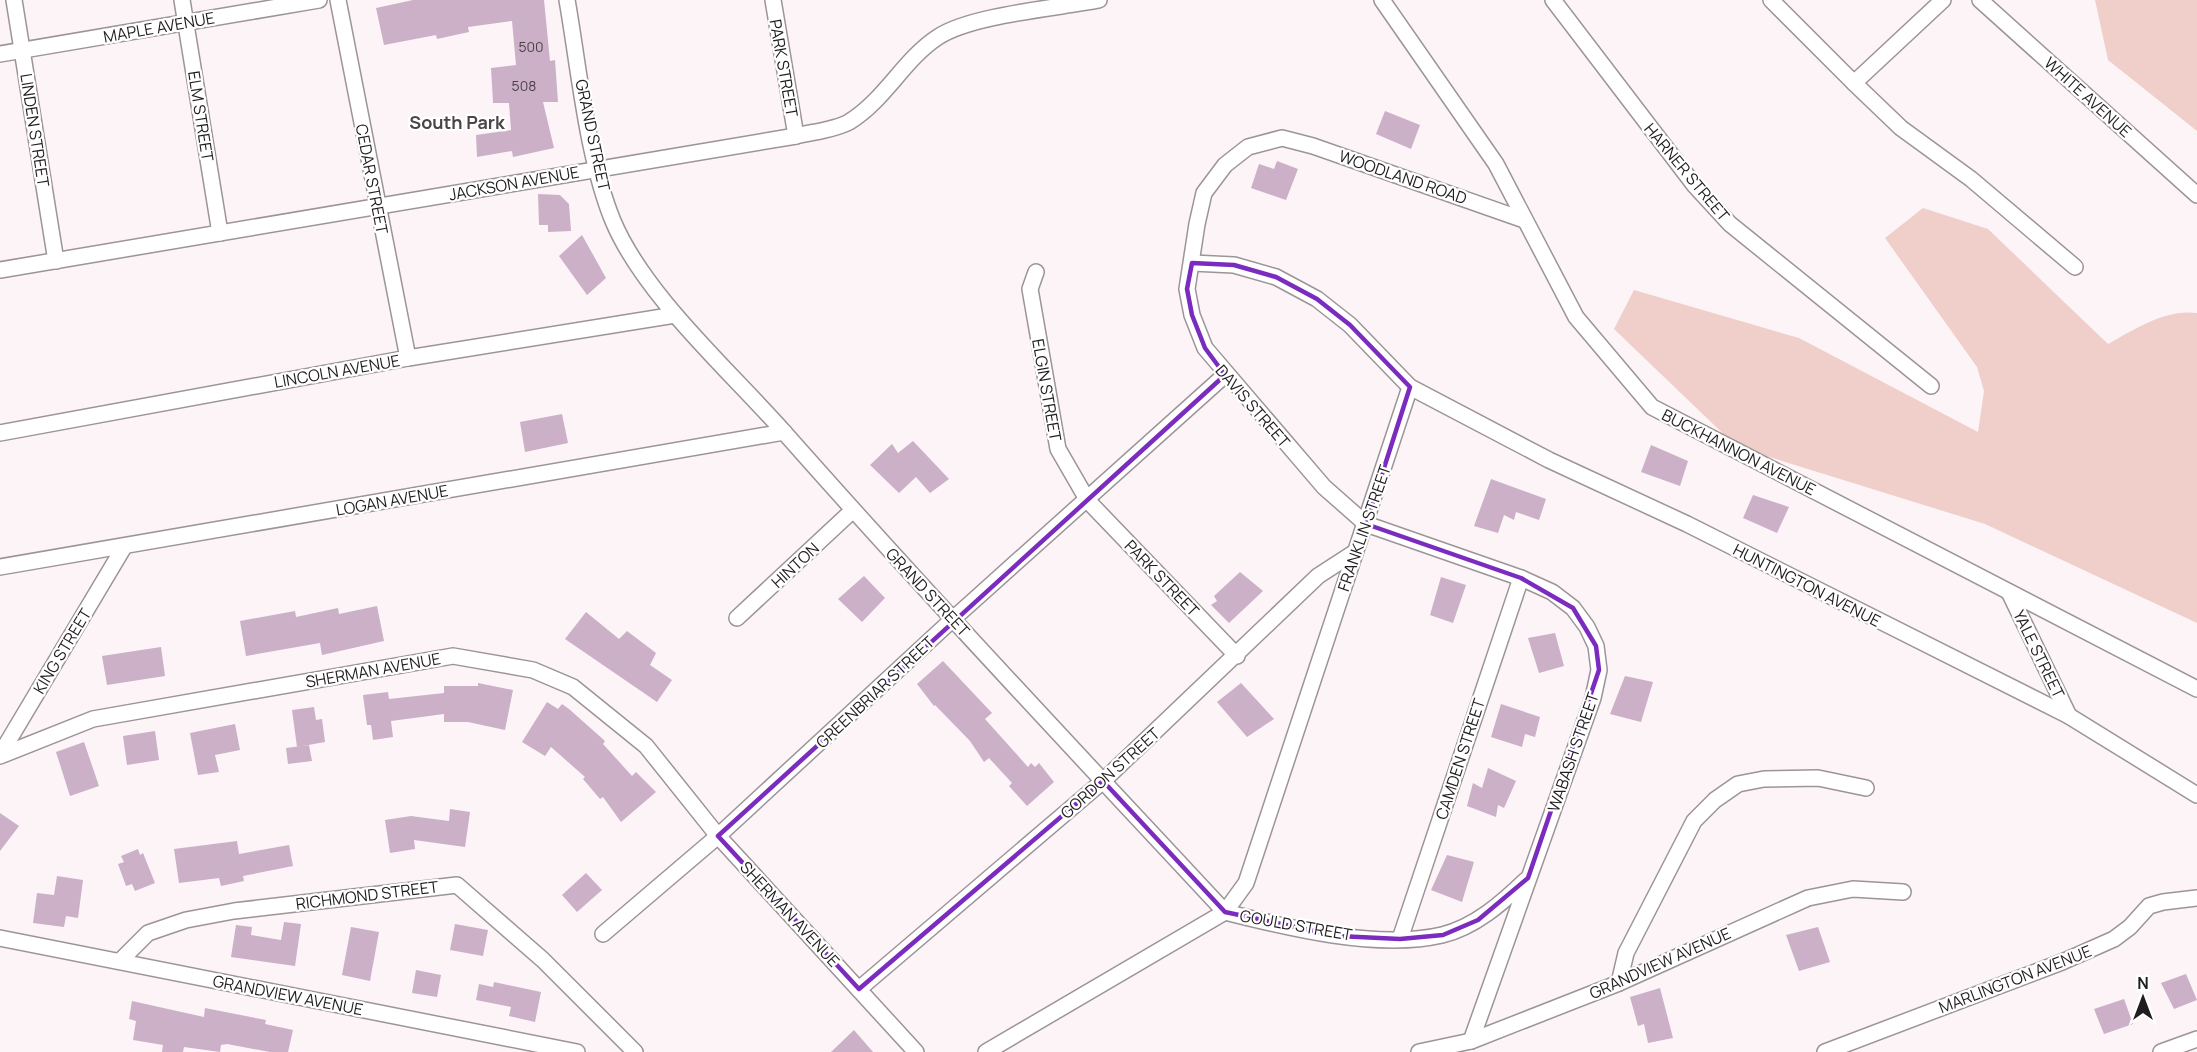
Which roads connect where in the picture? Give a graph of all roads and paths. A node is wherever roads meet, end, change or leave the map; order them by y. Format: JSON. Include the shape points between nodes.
{"nodes":[{"id":1,"x":14,"y":0,"type":"edge"},
{"id":2,"x":182,"y":0,"type":"edge"},
{"id":3,"x":319,"y":0,"type":"edge"},
{"id":4,"x":338,"y":0,"type":"edge"},
{"id":5,"x":567,"y":0,"type":"edge"},
{"id":6,"x":773,"y":0,"type":"edge"},
{"id":7,"x":1099,"y":0,"type":"edge"},
{"id":8,"x":1382,"y":0,"type":"edge"},
{"id":9,"x":1553,"y":0,"type":"edge"},
{"id":10,"x":1770,"y":0,"type":"edge"},
{"id":11,"x":1943,"y":0,"type":"edge"},
{"id":12,"x":1980,"y":0,"type":"edge"},
{"id":13,"x":186,"y":22,"type":"junction"},
{"id":14,"x":22,"y":50,"type":"junction"},
{"id":15,"x":0,"y":54,"type":"edge"},
{"id":16,"x":1854,"y":83,"type":"junction"},
{"id":17,"x":796,"y":136,"type":"junction"},
{"id":18,"x":1282,"y":138,"type":"joint"},
{"id":19,"x":597,"y":168,"type":"junction"},
{"id":20,"x":2197,"y":195,"type":"edge"},
{"id":21,"x":377,"y":206,"type":"junction"},
{"id":22,"x":1524,"y":220,"type":"junction"},
{"id":23,"x":220,"y":233,"type":"junction"},
{"id":24,"x":56,"y":261,"type":"junction"},
{"id":25,"x":1192,"y":263,"type":"junction"},
{"id":26,"x":2075,"y":267,"type":"dead end"},
{"id":27,"x":0,"y":270,"type":"edge"},
{"id":28,"x":1036,"y":272,"type":"dead end"},
{"id":29,"x":675,"y":315,"type":"junction"},
{"id":30,"x":408,"y":358,"type":"junction"},
{"id":31,"x":1225,"y":375,"type":"junction"},
{"id":32,"x":1931,"y":386,"type":"dead end"},
{"id":33,"x":1410,"y":387,"type":"junction"},
{"id":34,"x":784,"y":432,"type":"junction"},
{"id":35,"x":0,"y":433,"type":"edge"},
{"id":36,"x":1088,"y":501,"type":"junction"},
{"id":37,"x":852,"y":511,"type":"junction"},
{"id":38,"x":1366,"y":524,"type":"junction"},
{"id":39,"x":124,"y":547,"type":"junction"},
{"id":40,"x":1355,"y":552,"type":"junction"},
{"id":41,"x":0,"y":567,"type":"edge"},
{"id":42,"x":1521,"y":578,"type":"junction"},
{"id":43,"x":2009,"y":592,"type":"junction"},
{"id":44,"x":737,"y":618,"type":"dead end"},
{"id":45,"x":953,"y":619,"type":"junction"},
{"id":46,"x":1237,"y":656,"type":"junction"},
{"id":47,"x":2197,"y":689,"type":"edge"},
{"id":48,"x":2069,"y":716,"type":"junction"},
{"id":49,"x":0,"y":756,"type":"edge"},
{"id":50,"x":1103,"y":781,"type":"junction"},
{"id":51,"x":1866,"y":788,"type":"dead end"},
{"id":52,"x":2197,"y":795,"type":"edge"},
{"id":53,"x":718,"y":836,"type":"junction"},
{"id":54,"x":1528,"y":878,"type":"junction"},
{"id":55,"x":1903,"y":892,"type":"dead end"},
{"id":56,"x":2197,"y":898,"type":"edge"},
{"id":57,"x":1225,"y":912,"type":"junction"},
{"id":58,"x":603,"y":934,"type":"dead end"},
{"id":59,"x":0,"y":938,"type":"edge"},
{"id":60,"x":1400,"y":939,"type":"junction"},
{"id":61,"x":120,"y":962,"type":"junction"},
{"id":62,"x":1619,"y":983,"type":"junction"},
{"id":63,"x":860,"y":989,"type":"junction"},
{"id":64,"x":2197,"y":1039,"type":"edge"},
{"id":65,"x":1471,"y":1041,"type":"junction"},
{"id":66,"x":577,"y":1052,"type":"edge"},
{"id":67,"x":635,"y":1052,"type":"edge"},
{"id":68,"x":916,"y":1052,"type":"edge"},
{"id":69,"x":986,"y":1052,"type":"edge"},
{"id":70,"x":1419,"y":1052,"type":"edge"},
{"id":71,"x":1825,"y":1052,"type":"edge"},
{"id":72,"x":2161,"y":1052,"type":"edge"}],
"edges":[{"from":1,"to":14,"type":"street","name":"LINDEN STREET"},
{"from":2,"to":13,"type":"street","name":"ELM STREET"},
{"from":3,"to":13,"type":"street","name":"MAPLE AVENUE"},
{"from":4,"to":21,"type":"street","name":"CEDAR STREET"},
{"from":5,"to":19,"type":"street","name":"GRAND STREET"},
{"from":6,"to":17,"type":"street","name":"PARK STREET"},
{"from":7,"to":17,"type":"street","name":"JACKSON AVENUE","via":[[977,21],[940,36],[920,51],[879,98],[848,123]]},
{"from":8,"to":22,"type":"street","name":"BUCKHANNON AVENUE","via":[[1496,164]]},
{"from":9,"to":32,"type":"street","name":"HARNER STREET","via":[[1695,186],[1730,224]]},
{"from":10,"to":16,"type":"street"},
{"from":11,"to":16,"type":"street"},
{"from":12,"to":20,"type":"street","name":"WHITE AVENUE"},
{"from":13,"to":14,"type":"street","name":"MAPLE AVENUE"},
{"from":13,"to":23,"type":"street","name":"ELM STREET"},
{"from":14,"to":15,"type":"street","name":"MAPLE AVENUE"},
{"from":14,"to":24,"type":"street","name":"LINDEN STREET"},
{"from":16,"to":26,"type":"street","via":[[1901,128],[1971,179]]},
{"from":17,"to":19,"type":"street","name":"JACKSON AVENUE"},
{"from":18,"to":22,"type":"street","name":"WOODLAND ROAD"},
{"from":18,"to":25,"type":"street","name":"DAVIS STREET","via":[[1248,147],[1225,165],[1204,193]]},
{"from":19,"to":21,"type":"street","name":"JACKSON AVENUE"},
{"from":19,"to":29,"type":"street","name":"GRAND STREET","via":[[613,220],[632,259]]},
{"from":21,"to":23,"type":"street","name":"JACKSON AVENUE"},
{"from":21,"to":30,"type":"street","name":"CEDAR STREET"},
{"from":22,"to":43,"type":"street","name":"BUCKHANNON AVENUE","via":[[1576,317],[1652,407]]},
{"from":23,"to":24,"type":"street","name":"JACKSON AVENUE"},
{"from":24,"to":27,"type":"street","name":"JACKSON AVENUE"},
{"from":25,"to":31,"type":"street","name":"DAVIS STREET","via":[[1187,289],[1192,315],[1205,348]]},
{"from":25,"to":33,"type":"street","via":[[1234,265],[1276,277],[1317,299],[1350,325]]},
{"from":28,"to":36,"type":"street","name":"ELGIN STREET","via":[[1030,289],[1058,449]]},
{"from":29,"to":30,"type":"street","name":"LINCOLN AVENUE"},
{"from":29,"to":34,"type":"street","name":"GRAND STREET"},
{"from":30,"to":35,"type":"street","name":"LINCOLN AVENUE"},
{"from":31,"to":36,"type":"street","name":"GREENBRIAR STREET"},
{"from":31,"to":38,"type":"street","name":"DAVIS STREET","via":[[1324,487]]},
{"from":33,"to":38,"type":"street","name":"FRANKLIN STREET"},
{"from":33,"to":48,"type":"street","name":"HUNTINGTON AVENUE","via":[[1549,460],[1687,524]]},
{"from":34,"to":37,"type":"street","name":"GRAND STREET"},
{"from":34,"to":39,"type":"street","name":"LOGAN AVENUE"},
{"from":36,"to":45,"type":"street","name":"GREENBRIAR STREET"},
{"from":36,"to":46,"type":"street","name":"PARK STREET"},
{"from":37,"to":44,"type":"street","name":"HINTON"},
{"from":37,"to":45,"type":"street","name":"GRAND STREET"},
{"from":38,"to":40,"type":"street","name":"FRANKLIN STREET"},
{"from":38,"to":42,"type":"street","name":"WABASH STREET"},
{"from":39,"to":41,"type":"street","name":"LOGAN AVENUE"},
{"from":39,"to":49,"type":"street","name":"KING STREET"},
{"from":40,"to":46,"type":"street","name":"GORDON STREET","via":[[1318,576]]},
{"from":40,"to":57,"type":"street","name":"FRANKLIN STREET","via":[[1246,883]]},
{"from":42,"to":54,"type":"street","name":"WABASH STREET","via":[[1552,592],[1573,608],[1596,646],[1599,670],[1593,698]]},
{"from":42,"to":60,"type":"street","name":"CAMDEN STREET"},
{"from":43,"to":47,"type":"street","name":"BUCKHANNON AVENUE"},
{"from":43,"to":48,"type":"street","name":"YALE STREET"},
{"from":45,"to":50,"type":"street","name":"GRAND STREET"},
{"from":45,"to":53,"type":"street","name":"GREENBRIAR STREET"},
{"from":46,"to":50,"type":"street","name":"GORDON STREET"},
{"from":48,"to":52,"type":"street","name":"HUNTINGTON AVENUE"},
{"from":49,"to":53,"type":"street","name":"SHERMAN AVENUE","via":[[93,719],[453,656],[533,670],[573,687],[646,746]]},
{"from":50,"to":57,"type":"street","name":"GRAND STREET"},
{"from":50,"to":63,"type":"street","name":"GORDON STREET"},
{"from":51,"to":62,"type":"street","via":[[1818,778],[1764,779],[1738,784],[1715,800],[1694,821],[1626,953]]},
{"from":53,"to":58,"type":"street","name":"GREENBRIAR STREET"},
{"from":53,"to":63,"type":"street","name":"SHERMAN AVENUE"},
{"from":54,"to":60,"type":"street","name":"GOULD STREET","via":[[1478,920],[1443,934]]},
{"from":54,"to":65,"type":"street","name":"WABASH STREET"},
{"from":55,"to":62,"type":"street","name":"GRANDVIEW AVENUE","via":[[1853,889],[1808,898]]},
{"from":56,"to":71,"type":"street","name":"MARLINGTON AVENUE","via":[[2150,906],[2114,939]]},
{"from":57,"to":60,"type":"street","name":"GOULD STREET","via":[[1338,936]]},
{"from":57,"to":69,"type":"street"},
{"from":59,"to":61,"type":"street","name":"GRANDVIEW AVENUE"},
{"from":61,"to":66,"type":"street","name":"GRANDVIEW AVENUE"},
{"from":61,"to":67,"type":"street","name":"RICHMOND STREET","via":[[148,933],[186,920],[457,885],[543,960]]},
{"from":62,"to":65,"type":"street","name":"GRANDVIEW AVENUE"},
{"from":63,"to":68,"type":"street","name":"SHERMAN AVENUE"},
{"from":64,"to":72,"type":"street"},
{"from":65,"to":70,"type":"street","name":"GRANDVIEW AVENUE"}]}
